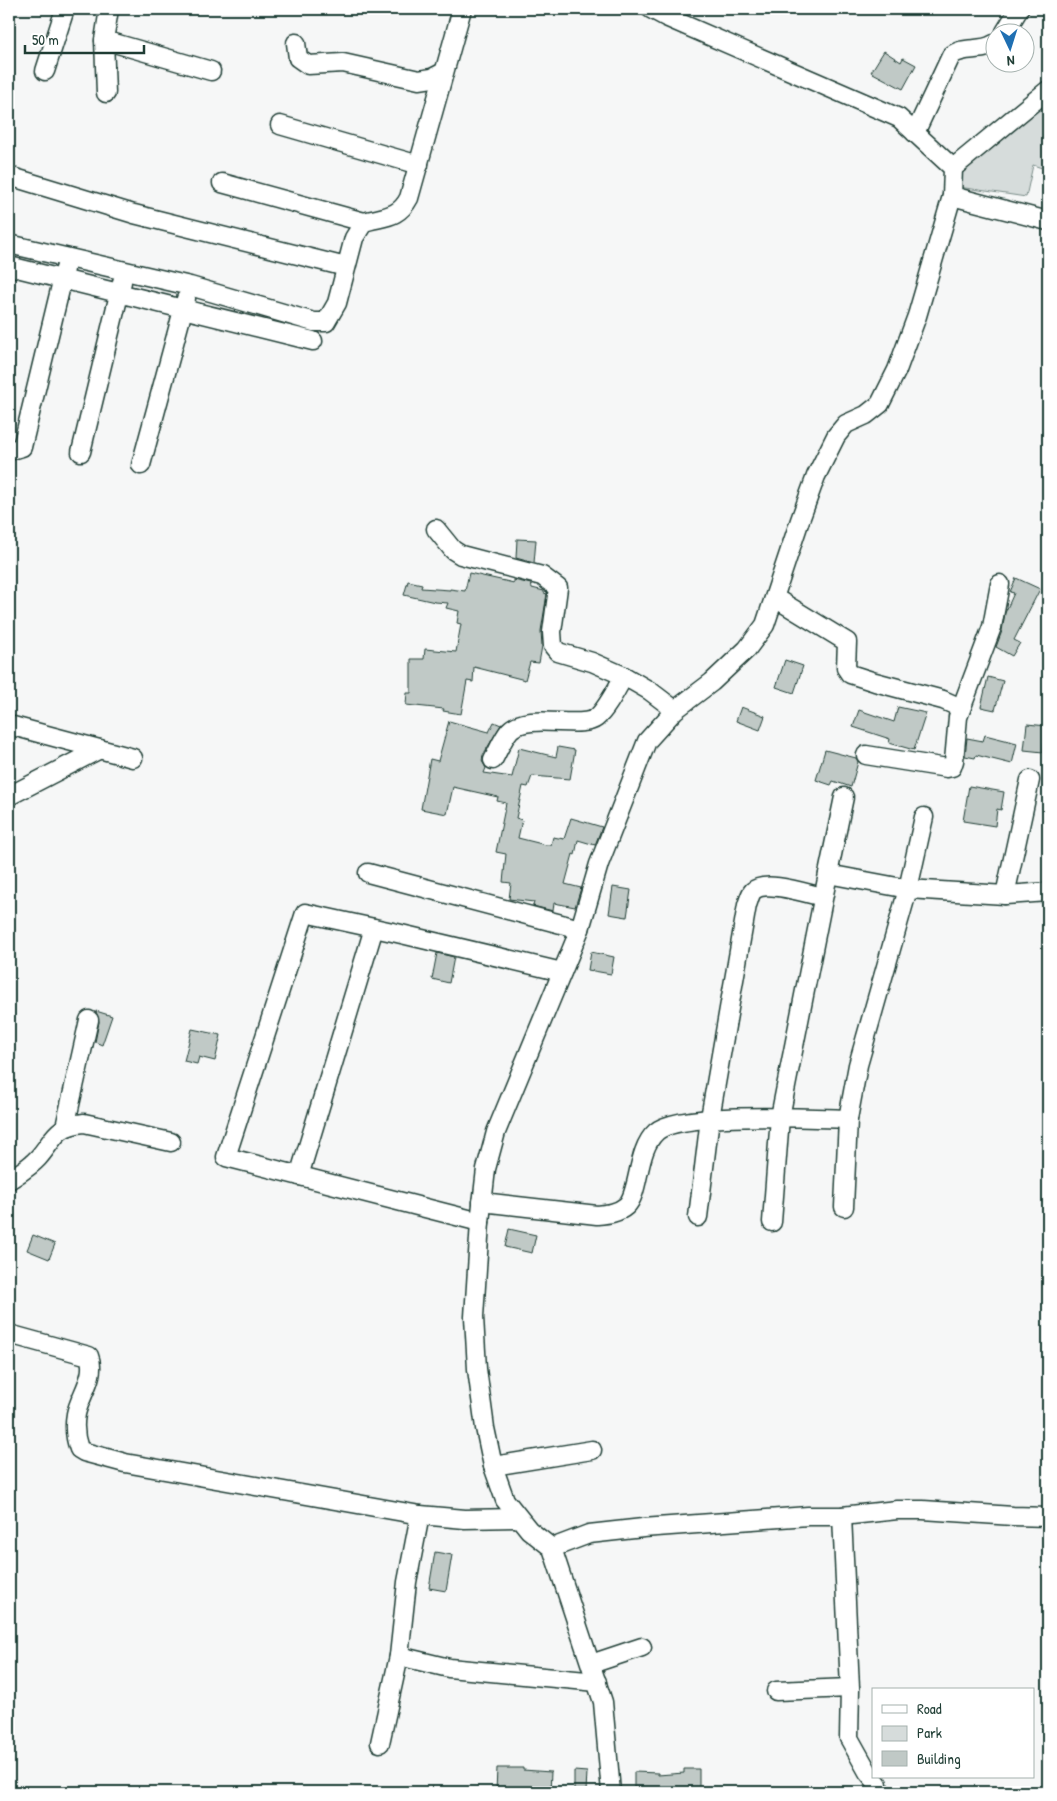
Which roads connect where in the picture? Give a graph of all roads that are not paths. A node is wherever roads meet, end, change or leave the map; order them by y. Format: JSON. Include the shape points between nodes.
{"nodes":[{"id":1,"x":65,"y":9,"type":"edge"},
{"id":2,"x":109,"y":9,"type":"edge"},
{"id":3,"x":462,"y":9,"type":"edge"},
{"id":4,"x":651,"y":9,"type":"edge"},
{"id":5,"x":1019,"y":9,"type":"edge"},
{"id":6,"x":1011,"y":22,"type":"edge"},
{"id":7,"x":104,"y":40,"type":"junction"},
{"id":8,"x":296,"y":43,"type":"dead end"},
{"id":9,"x":984,"y":48,"type":"edge"},
{"id":10,"x":45,"y":71,"type":"dead end"},
{"id":11,"x":211,"y":71,"type":"dead end"},
{"id":12,"x":444,"y":72,"type":"junction"},
{"id":13,"x":1048,"y":90,"type":"edge"},
{"id":14,"x":106,"y":93,"type":"dead end"},
{"id":15,"x":280,"y":125,"type":"dead end"},
{"id":16,"x":915,"y":133,"type":"junction"},
{"id":17,"x":419,"y":165,"type":"junction"},
{"id":18,"x":953,"y":168,"type":"junction"},
{"id":19,"x":9,"y":176,"type":"edge"},
{"id":20,"x":222,"y":183,"type":"dead end"},
{"id":21,"x":952,"y":196,"type":"junction"},
{"id":22,"x":1048,"y":221,"type":"edge"},
{"id":23,"x":364,"y":222,"type":"junction"},
{"id":24,"x":10,"y":248,"type":"edge"},
{"id":25,"x":67,"y":258,"type":"junction"},
{"id":26,"x":9,"y":266,"type":"edge"},
{"id":27,"x":346,"y":267,"type":"junction"},
{"id":28,"x":124,"y":272,"type":"junction"},
{"id":29,"x":62,"y":278,"type":"junction"},
{"id":30,"x":190,"y":286,"type":"junction"},
{"id":31,"x":119,"y":292,"type":"junction"},
{"id":32,"x":183,"y":308,"type":"junction"},
{"id":33,"x":313,"y":341,"type":"dead end"},
{"id":34,"x":9,"y":451,"type":"edge"},
{"id":35,"x":81,"y":452,"type":"dead end"},
{"id":36,"x":141,"y":465,"type":"dead end"},
{"id":37,"x":436,"y":529,"type":"dead end"},
{"id":38,"x":1000,"y":584,"type":"dead end"},
{"id":39,"x":775,"y":598,"type":"junction"},
{"id":40,"x":624,"y":676,"type":"junction"},
{"id":41,"x":961,"y":708,"type":"junction"},
{"id":42,"x":675,"y":710,"type":"junction"},
{"id":43,"x":9,"y":725,"type":"edge"},
{"id":44,"x":100,"y":749,"type":"junction"},
{"id":45,"x":866,"y":755,"type":"dead end"},
{"id":46,"x":133,"y":758,"type":"dead end"},
{"id":47,"x":493,"y":760,"type":"dead end"},
{"id":48,"x":1030,"y":780,"type":"dead end"},
{"id":49,"x":10,"y":794,"type":"edge"},
{"id":50,"x":844,"y":797,"type":"dead end"},
{"id":51,"x":924,"y":817,"type":"dead end"},
{"id":52,"x":368,"y":873,"type":"dead end"},
{"id":53,"x":828,"y":874,"type":"junction"},
{"id":54,"x":908,"y":889,"type":"junction"},
{"id":55,"x":1048,"y":892,"type":"edge"},
{"id":56,"x":1005,"y":895,"type":"junction"},
{"id":57,"x":824,"y":897,"type":"junction"},
{"id":58,"x":374,"y":928,"type":"junction"},
{"id":59,"x":580,"y":929,"type":"junction"},
{"id":60,"x":562,"y":972,"type":"junction"},
{"id":61,"x":89,"y":1020,"type":"dead end"},
{"id":62,"x":780,"y":1117,"type":"junction"},
{"id":63,"x":710,"y":1118,"type":"junction"},
{"id":64,"x":848,"y":1119,"type":"junction"},
{"id":65,"x":65,"y":1127,"type":"junction"},
{"id":66,"x":171,"y":1142,"type":"dead end"},
{"id":67,"x":299,"y":1176,"type":"junction"},
{"id":68,"x":9,"y":1180,"type":"edge"},
{"id":69,"x":482,"y":1202,"type":"junction"},
{"id":70,"x":844,"y":1207,"type":"dead end"},
{"id":71,"x":698,"y":1217,"type":"dead end"},
{"id":72,"x":480,"y":1222,"type":"junction"},
{"id":73,"x":772,"y":1222,"type":"dead end"},
{"id":74,"x":9,"y":1334,"type":"edge"},
{"id":75,"x":592,"y":1450,"type":"dead end"},
{"id":76,"x":493,"y":1466,"type":"junction"},
{"id":77,"x":420,"y":1515,"type":"junction"},
{"id":78,"x":842,"y":1516,"type":"junction"},
{"id":79,"x":1048,"y":1517,"type":"edge"},
{"id":80,"x":518,"y":1518,"type":"junction"},
{"id":81,"x":552,"y":1548,"type":"junction"},
{"id":82,"x":642,"y":1648,"type":"dead end"},
{"id":83,"x":399,"y":1656,"type":"junction"},
{"id":84,"x":591,"y":1664,"type":"junction"},
{"id":85,"x":597,"y":1682,"type":"junction"},
{"id":86,"x":850,"y":1688,"type":"junction"},
{"id":87,"x":776,"y":1691,"type":"dead end"},
{"id":88,"x":380,"y":1743,"type":"dead end"},
{"id":89,"x":872,"y":1777,"type":"edge"},
{"id":90,"x":873,"y":1778,"type":"edge"},
{"id":91,"x":611,"y":1792,"type":"edge"},
{"id":92,"x":878,"y":1792,"type":"edge"}],
"edges":[{"from":1,"to":10,"type":"street"},
{"from":2,"to":7,"type":"street"},
{"from":3,"to":12,"type":"street"},
{"from":4,"to":16,"type":"street","via":[[898,118]]},
{"from":5,"to":6,"type":"street"},
{"from":7,"to":11,"type":"street"},
{"from":7,"to":14,"type":"street"},
{"from":8,"to":12,"type":"street","via":[[298,58],[308,65],[343,63],[420,80]]},
{"from":9,"to":16,"type":"street","via":[[959,51],[950,56]]},
{"from":12,"to":17,"type":"street"},
{"from":13,"to":18,"type":"street"},
{"from":15,"to":17,"type":"street"},
{"from":16,"to":18,"type":"street"},
{"from":17,"to":23,"type":"street","via":[[409,198],[402,209],[393,215]]},
{"from":18,"to":21,"type":"street"},
{"from":19,"to":27,"type":"street","via":[[134,214]]},
{"from":20,"to":23,"type":"street"},
{"from":21,"to":22,"type":"street"},
{"from":21,"to":39,"type":"street","via":[[917,316],[897,370],[880,404],[846,424],[836,436],[816,476]]},
{"from":23,"to":27,"type":"street","via":[[354,238]]},
{"from":24,"to":25,"type":"street"},
{"from":25,"to":28,"type":"street"},
{"from":25,"to":29,"type":"street"},
{"from":26,"to":29,"type":"street"},
{"from":27,"to":30,"type":"street","via":[[335,309],[326,322],[320,323]]},
{"from":28,"to":30,"type":"street"},
{"from":28,"to":31,"type":"street"},
{"from":29,"to":31,"type":"street"},
{"from":29,"to":34,"type":"street","via":[[22,447]]},
{"from":30,"to":32,"type":"street"},
{"from":31,"to":32,"type":"street"},
{"from":31,"to":35,"type":"street"},
{"from":32,"to":33,"type":"street"},
{"from":32,"to":36,"type":"street"},
{"from":37,"to":40,"type":"street","via":[[461,555],[547,579],[558,588],[553,646],[558,652]]},
{"from":38,"to":41,"type":"street","via":[[992,627]]},
{"from":39,"to":41,"type":"street","via":[[847,642],[846,668],[850,674],[944,700]]},
{"from":39,"to":42,"type":"street","via":[[765,625],[747,649],[712,682]]},
{"from":40,"to":42,"type":"street"},
{"from":40,"to":47,"type":"street","via":[[595,719],[523,723],[510,730]]},
{"from":41,"to":45,"type":"street","via":[[952,767]]},
{"from":42,"to":59,"type":"street","via":[[647,741],[599,864]]},
{"from":43,"to":44,"type":"street"},
{"from":44,"to":46,"type":"street"},
{"from":44,"to":49,"type":"street"},
{"from":48,"to":56,"type":"street"},
{"from":50,"to":53,"type":"street"},
{"from":51,"to":54,"type":"street"},
{"from":52,"to":59,"type":"street"},
{"from":53,"to":54,"type":"street"},
{"from":53,"to":57,"type":"street"},
{"from":54,"to":56,"type":"street"},
{"from":54,"to":64,"type":"street","via":[[858,1065]]},
{"from":55,"to":56,"type":"street"},
{"from":57,"to":62,"type":"street"},
{"from":57,"to":63,"type":"street","via":[[769,886],[758,886],[751,892]]},
{"from":58,"to":60,"type":"street"},
{"from":58,"to":67,"type":"street"},
{"from":58,"to":67,"type":"street","via":[[304,913],[226,1157]]},
{"from":59,"to":60,"type":"street"},
{"from":60,"to":69,"type":"street","via":[[496,1132],[486,1169]]},
{"from":61,"to":65,"type":"street"},
{"from":62,"to":63,"type":"street"},
{"from":62,"to":64,"type":"street"},
{"from":62,"to":73,"type":"street"},
{"from":63,"to":69,"type":"street","via":[[656,1131],[646,1147],[627,1205],[613,1213],[597,1215]]},
{"from":63,"to":71,"type":"street"},
{"from":64,"to":70,"type":"street"},
{"from":65,"to":66,"type":"street","via":[[84,1123]]},
{"from":65,"to":68,"type":"street","via":[[58,1131],[37,1159]]},
{"from":67,"to":72,"type":"street"},
{"from":69,"to":72,"type":"street"},
{"from":72,"to":76,"type":"street","via":[[474,1317],[476,1369]]},
{"from":74,"to":77,"type":"street","via":[[89,1356],[92,1364],[90,1374],[76,1413],[77,1443],[84,1452]]},
{"from":75,"to":76,"type":"street"},
{"from":76,"to":80,"type":"street","via":[[505,1500]]},
{"from":77,"to":80,"type":"street","via":[[465,1519]]},
{"from":77,"to":83,"type":"street","via":[[407,1582]]},
{"from":78,"to":79,"type":"street","via":[[923,1510]]},
{"from":78,"to":81,"type":"street","via":[[643,1528],[589,1534]]},
{"from":78,"to":86,"type":"street"},
{"from":80,"to":81,"type":"street"},
{"from":81,"to":84,"type":"street"},
{"from":82,"to":84,"type":"street"},
{"from":83,"to":85,"type":"street","via":[[449,1668]]},
{"from":83,"to":88,"type":"street"},
{"from":84,"to":85,"type":"street"},
{"from":85,"to":91,"type":"street","via":[[603,1702]]},
{"from":86,"to":87,"type":"street"},
{"from":86,"to":89,"type":"street","via":[[849,1738]]},
{"from":90,"to":92,"type":"street","via":[[878,1784]]}]}
